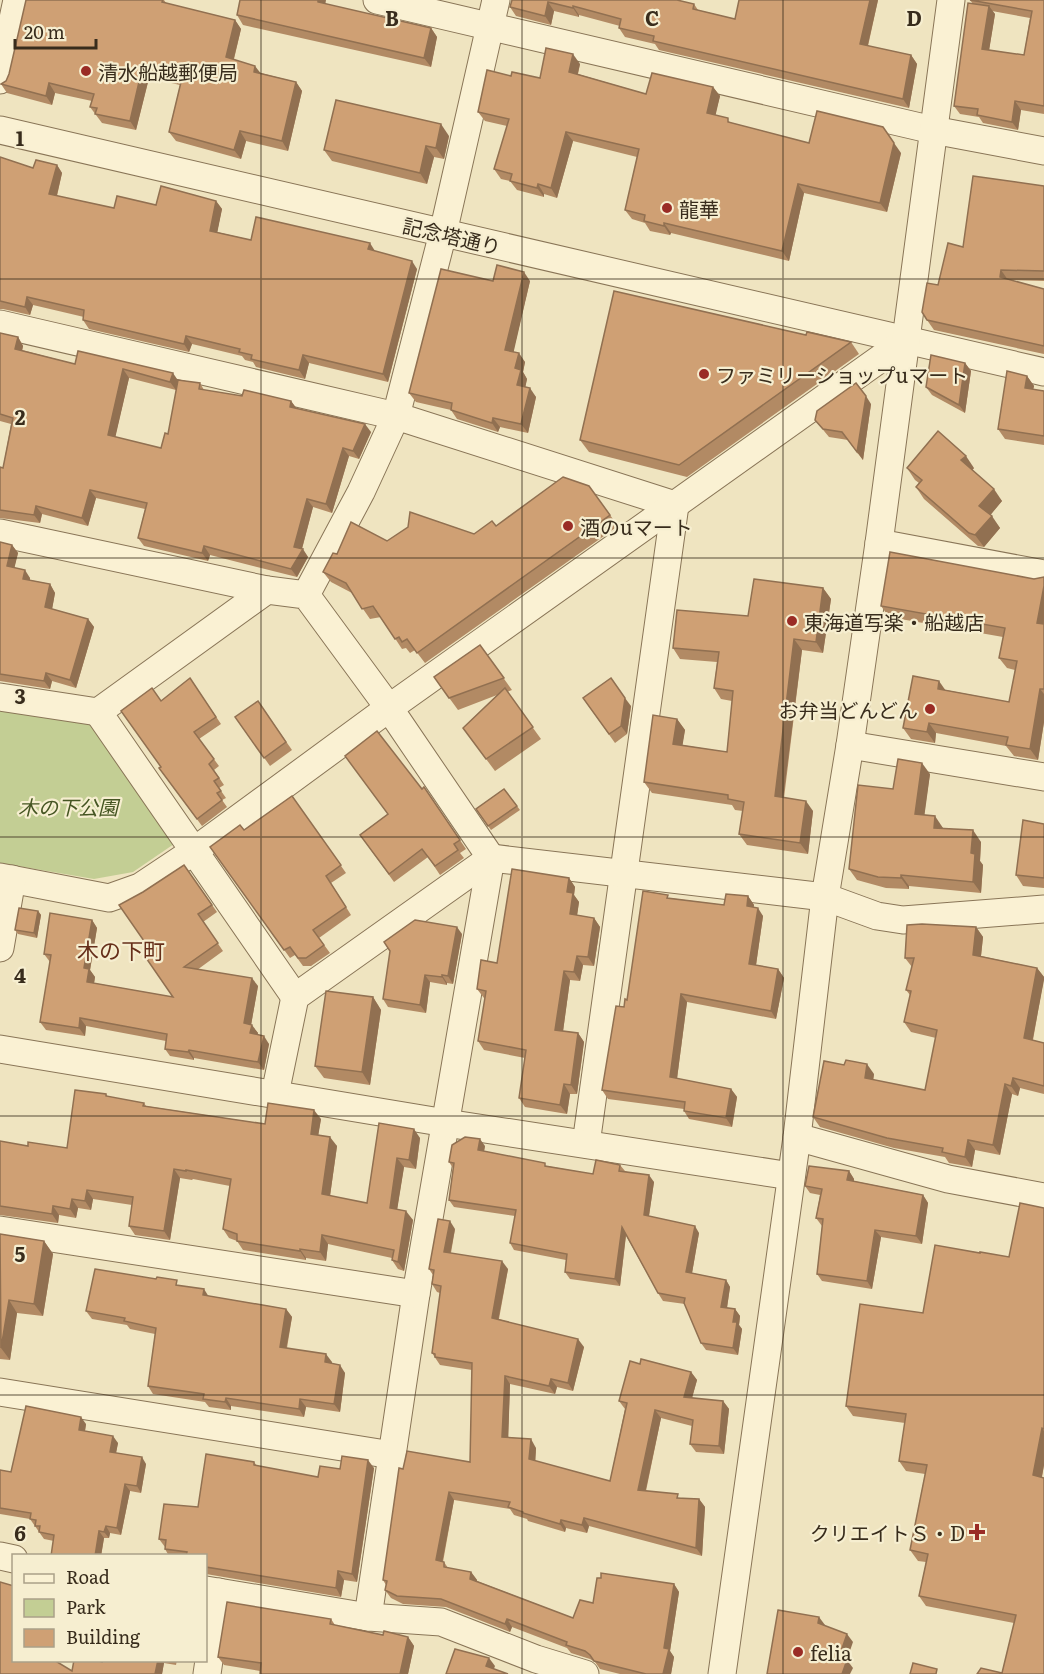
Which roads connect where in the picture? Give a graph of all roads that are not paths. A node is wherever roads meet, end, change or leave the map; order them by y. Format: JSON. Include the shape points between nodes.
{"nodes":[{"id":1,"x":17,"y":0,"type":"edge"},
{"id":2,"x":377,"y":0,"type":"edge"},
{"id":3,"x":496,"y":0,"type":"edge"},
{"id":4,"x":951,"y":0,"type":"edge"},
{"id":5,"x":489,"y":26,"type":"junction"},
{"id":6,"x":0,"y":80,"type":"edge"},
{"id":7,"x":0,"y":130,"type":"edge"},
{"id":8,"x":933,"y":130,"type":"junction"},
{"id":9,"x":1044,"y":151,"type":"edge"},
{"id":10,"x":443,"y":233,"type":"junction"},
{"id":11,"x":0,"y":324,"type":"edge"},
{"id":12,"x":905,"y":341,"type":"junction"},
{"id":13,"x":1044,"y":372,"type":"edge"},
{"id":14,"x":396,"y":416,"type":"junction"},
{"id":15,"x":675,"y":505,"type":"junction"},
{"id":16,"x":0,"y":533,"type":"edge"},
{"id":17,"x":879,"y":543,"type":"junction"},
{"id":18,"x":1044,"y":574,"type":"edge"},
{"id":19,"x":267,"y":590,"type":"junction"},
{"id":20,"x":306,"y":594,"type":"junction"},
{"id":21,"x":0,"y":697,"type":"edge"},
{"id":22,"x":389,"y":708,"type":"junction"},
{"id":23,"x":98,"y":712,"type":"junction"},
{"id":24,"x":850,"y":746,"type":"junction"},
{"id":25,"x":1044,"y":777,"type":"edge"},
{"id":26,"x":194,"y":851,"type":"junction"},
{"id":27,"x":491,"y":858,"type":"junction"},
{"id":28,"x":624,"y":873,"type":"junction"},
{"id":29,"x":6,"y":878,"type":"edge"},
{"id":30,"x":825,"y":897,"type":"junction"},
{"id":31,"x":1044,"y":909,"type":"edge"},
{"id":32,"x":0,"y":948,"type":"edge"},
{"id":33,"x":295,"y":998,"type":"junction"},
{"id":34,"x":0,"y":1049,"type":"edge"},
{"id":35,"x":275,"y":1094,"type":"junction"},
{"id":36,"x":446,"y":1123,"type":"junction"},
{"id":37,"x":796,"y":1137,"type":"junction"},
{"id":38,"x":586,"y":1144,"type":"junction"},
{"id":39,"x":791,"y":1176,"type":"junction"},
{"id":40,"x":1044,"y":1197,"type":"edge"},
{"id":41,"x":0,"y":1230,"type":"edge"},
{"id":42,"x":416,"y":1294,"type":"junction"},
{"id":43,"x":0,"y":1392,"type":"edge"},
{"id":44,"x":392,"y":1455,"type":"junction"},
{"id":45,"x":212,"y":1591,"type":"edge"},
{"id":46,"x":368,"y":1617,"type":"junction"},
{"id":47,"x":207,"y":1674,"type":"edge"},
{"id":48,"x":585,"y":1674,"type":"edge"},
{"id":49,"x":722,"y":1674,"type":"edge"}],
"edges":[{"from":1,"to":6,"type":"street"},
{"from":2,"to":5,"type":"street"},
{"from":3,"to":5,"type":"street"},
{"from":4,"to":8,"type":"street"},
{"from":5,"to":8,"type":"street"},
{"from":5,"to":10,"type":"street"},
{"from":7,"to":10,"type":"street","name":"記念塔通り"},
{"from":8,"to":9,"type":"street"},
{"from":8,"to":12,"type":"street"},
{"from":10,"to":12,"type":"street","name":"記念塔通り"},
{"from":10,"to":14,"type":"street"},
{"from":11,"to":14,"type":"street"},
{"from":12,"to":13,"type":"street","name":"記念塔通り"},
{"from":12,"to":15,"type":"street"},
{"from":12,"to":17,"type":"street"},
{"from":14,"to":15,"type":"street"},
{"from":14,"to":20,"type":"street","via":[[361,492]]},
{"from":15,"to":22,"type":"street"},
{"from":15,"to":28,"type":"street"},
{"from":16,"to":19,"type":"street"},
{"from":17,"to":18,"type":"street"},
{"from":17,"to":24,"type":"street"},
{"from":19,"to":20,"type":"street"},
{"from":19,"to":23,"type":"street"},
{"from":20,"to":22,"type":"street"},
{"from":21,"to":23,"type":"street"},
{"from":22,"to":26,"type":"street"},
{"from":22,"to":27,"type":"street"},
{"from":23,"to":26,"type":"street"},
{"from":24,"to":25,"type":"street"},
{"from":24,"to":30,"type":"street"},
{"from":26,"to":29,"type":"street","via":[[140,887],[109,898]]},
{"from":26,"to":33,"type":"street"},
{"from":27,"to":28,"type":"street"},
{"from":27,"to":33,"type":"street"},
{"from":27,"to":36,"type":"street"},
{"from":28,"to":30,"type":"street"},
{"from":28,"to":38,"type":"street"},
{"from":29,"to":32,"type":"street"},
{"from":30,"to":31,"type":"street","via":[[877,916],[903,920]]},
{"from":30,"to":37,"type":"street"},
{"from":33,"to":35,"type":"street"},
{"from":34,"to":35,"type":"street"},
{"from":35,"to":36,"type":"street"},
{"from":36,"to":38,"type":"street"},
{"from":36,"to":42,"type":"street"},
{"from":37,"to":39,"type":"street"},
{"from":37,"to":40,"type":"street","via":[[948,1179]]},
{"from":38,"to":39,"type":"street"},
{"from":39,"to":49,"type":"street"},
{"from":41,"to":42,"type":"street"},
{"from":42,"to":44,"type":"street"},
{"from":43,"to":44,"type":"street"},
{"from":44,"to":46,"type":"street"},
{"from":45,"to":46,"type":"street"},
{"from":45,"to":47,"type":"street"},
{"from":46,"to":48,"type":"street","via":[[441,1622]]}]}
